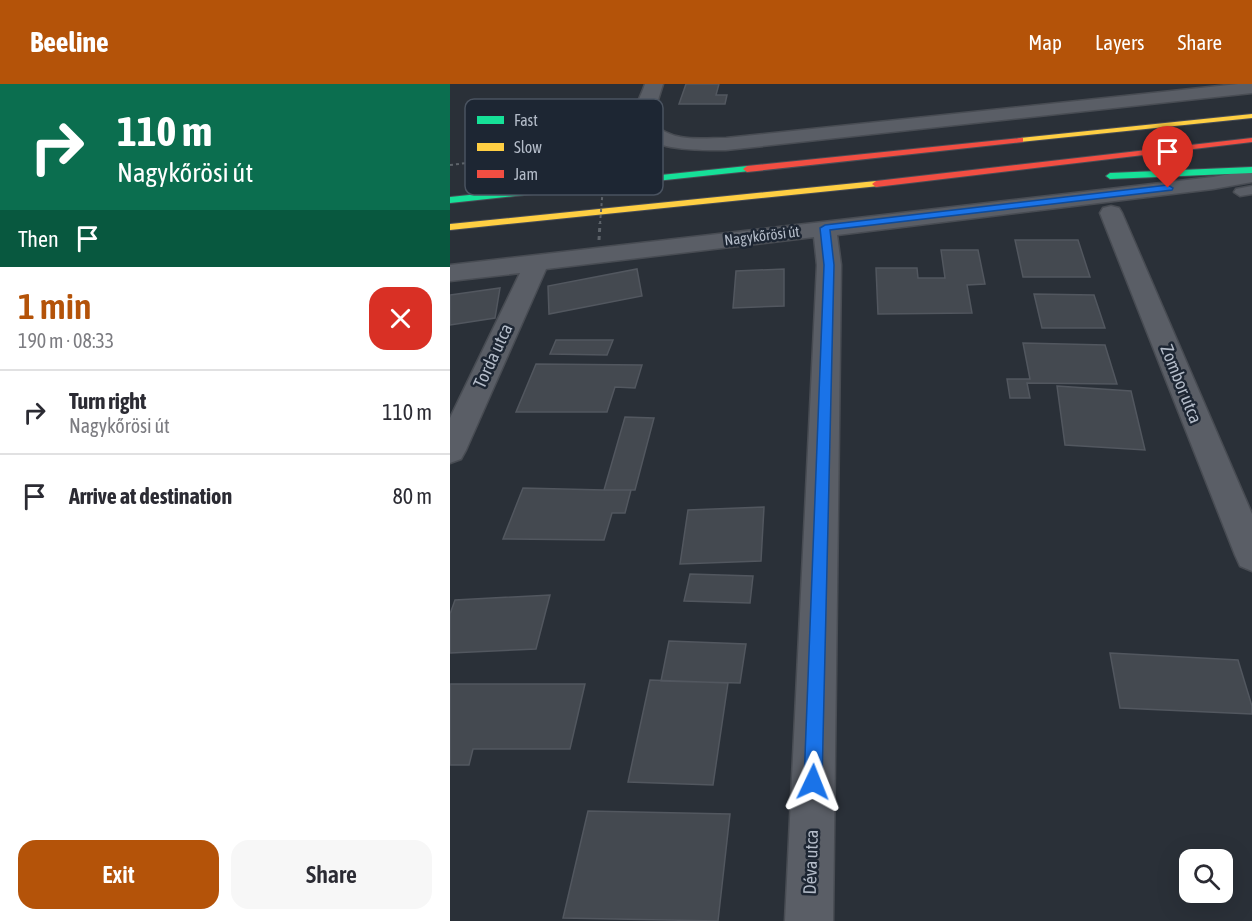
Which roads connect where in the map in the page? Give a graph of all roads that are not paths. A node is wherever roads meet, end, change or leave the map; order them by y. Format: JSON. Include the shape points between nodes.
{"nodes":[{"id":1,"x":654,"y":84,"type":"edge"},
{"id":2,"x":1252,"y":88,"type":"edge"},
{"id":3,"x":649,"y":99,"type":"edge"},
{"id":4,"x":1252,"y":116,"type":"edge"},
{"id":5,"x":663,"y":138,"type":"edge"},
{"id":6,"x":1252,"y":140,"type":"edge"},
{"id":7,"x":1252,"y":170,"type":"edge"},
{"id":8,"x":1058,"y":177,"type":"dead end"},
{"id":9,"x":1094,"y":177,"type":"dead end"},
{"id":10,"x":663,"y":178,"type":"edge"},
{"id":11,"x":902,"y":181,"type":"junction"},
{"id":12,"x":1248,"y":186,"type":"edge"},
{"id":13,"x":498,"y":195,"type":"edge"},
{"id":14,"x":450,"y":200,"type":"edge"},
{"id":15,"x":1111,"y":213,"type":"dead end"},
{"id":16,"x":450,"y":227,"type":"edge"},
{"id":17,"x":825,"y":228,"type":"junction"},
{"id":18,"x":537,"y":262,"type":"junction"},
{"id":19,"x":450,"y":273,"type":"edge"},
{"id":20,"x":450,"y":450,"type":"edge"},
{"id":21,"x":1252,"y":555,"type":"edge"},
{"id":22,"x":809,"y":921,"type":"edge"}],
"edges":[{"from":1,"to":3,"type":"street"},
{"from":2,"to":5,"type":"street","via":[[726,144],[689,144]]},
{"from":4,"to":10,"type":"main road"},
{"from":6,"to":11,"type":"main road"},
{"from":7,"to":9,"type":"main road"},
{"from":8,"to":11,"type":"main road"},
{"from":11,"to":16,"type":"main road"},
{"from":12,"to":17,"type":"street","name":"Nagykőrösi út","via":[[1214,183]]},
{"from":13,"to":14,"type":"main road"},
{"from":15,"to":21,"type":"street","name":"Zombor utca"},
{"from":17,"to":18,"type":"street","name":"Nagykőrösi út"},
{"from":17,"to":22,"type":"street","name":"Déva utca","via":[[829,265]]},
{"from":18,"to":19,"type":"street","name":"Nagykőrösi út"},
{"from":18,"to":20,"type":"street","name":"Torda utca"}]}
